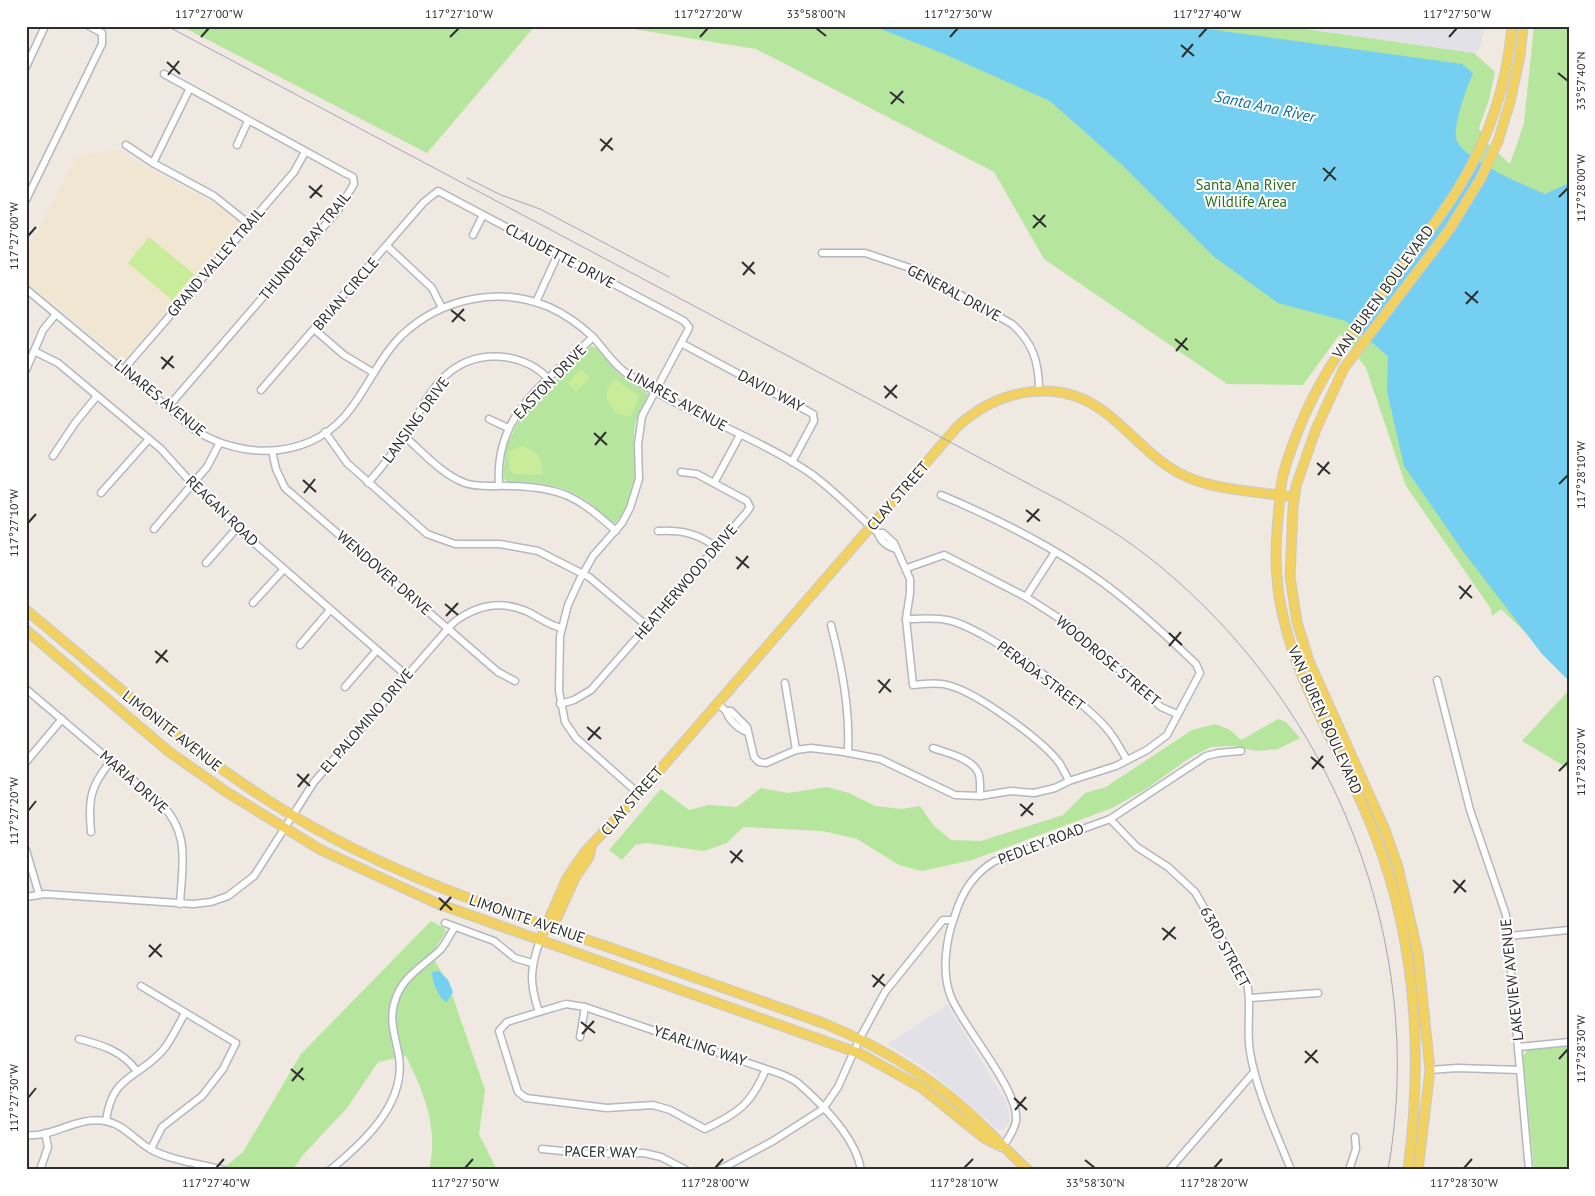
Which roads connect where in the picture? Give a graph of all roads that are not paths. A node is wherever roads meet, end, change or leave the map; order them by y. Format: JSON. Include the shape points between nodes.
{"nodes":[{"id":1,"x":45,"y":26,"type":"edge"},
{"id":2,"x":89,"y":26,"type":"edge"},
{"id":3,"x":1512,"y":26,"type":"edge"},
{"id":4,"x":1523,"y":26,"type":"edge"},
{"id":5,"x":26,"y":67,"type":"edge"},
{"id":6,"x":164,"y":74,"type":"dead end"},
{"id":7,"x":189,"y":90,"type":"junction"},
{"id":8,"x":248,"y":121,"type":"junction"},
{"id":9,"x":237,"y":145,"type":"dead end"},
{"id":10,"x":126,"y":146,"type":"dead end"},
{"id":11,"x":305,"y":152,"type":"junction"},
{"id":12,"x":153,"y":163,"type":"junction"},
{"id":13,"x":429,"y":196,"type":"joint"},
{"id":14,"x":26,"y":200,"type":"edge"},
{"id":15,"x":483,"y":216,"type":"junction"},
{"id":16,"x":249,"y":224,"type":"junction"},
{"id":17,"x":473,"y":235,"type":"dead end"},
{"id":18,"x":387,"y":246,"type":"junction"},
{"id":19,"x":822,"y":253,"type":"dead end"},
{"id":20,"x":558,"y":254,"type":"junction"},
{"id":21,"x":26,"y":289,"type":"edge"},
{"id":22,"x":536,"y":302,"type":"junction"},
{"id":23,"x":442,"y":308,"type":"junction"},
{"id":24,"x":56,"y":314,"type":"junction"},
{"id":25,"x":315,"y":330,"type":"junction"},
{"id":26,"x":593,"y":338,"type":"junction"},
{"id":27,"x":681,"y":343,"type":"junction"},
{"id":28,"x":34,"y":351,"type":"junction"},
{"id":29,"x":26,"y":370,"type":"edge"},
{"id":30,"x":123,"y":370,"type":"junction"},
{"id":31,"x":374,"y":373,"type":"junction"},
{"id":32,"x":549,"y":379,"type":"junction"},
{"id":33,"x":261,"y":390,"type":"dead end"},
{"id":34,"x":656,"y":390,"type":"junction"},
{"id":35,"x":1038,"y":390,"type":"junction"},
{"id":36,"x":97,"y":396,"type":"junction"},
{"id":37,"x":168,"y":407,"type":"junction"},
{"id":38,"x":489,"y":420,"type":"dead end"},
{"id":39,"x":508,"y":428,"type":"junction"},
{"id":40,"x":325,"y":432,"type":"junction"},
{"id":41,"x":740,"y":435,"type":"junction"},
{"id":42,"x":404,"y":436,"type":"junction"},
{"id":43,"x":149,"y":439,"type":"junction"},
{"id":44,"x":219,"y":444,"type":"junction"},
{"id":45,"x":272,"y":451,"type":"junction"},
{"id":46,"x":53,"y":456,"type":"dead end"},
{"id":47,"x":792,"y":462,"type":"junction"},
{"id":48,"x":680,"y":472,"type":"dead end"},
{"id":49,"x":368,"y":482,"type":"junction"},
{"id":50,"x":714,"y":483,"type":"junction"},
{"id":51,"x":193,"y":484,"type":"junction"},
{"id":52,"x":499,"y":485,"type":"junction"},
{"id":53,"x":101,"y":493,"type":"dead end"},
{"id":54,"x":941,"y":495,"type":"dead end"},
{"id":55,"x":1280,"y":495,"type":"junction"},
{"id":56,"x":1294,"y":497,"type":"junction"},
{"id":57,"x":871,"y":527,"type":"junction"},
{"id":58,"x":237,"y":528,"type":"junction"},
{"id":59,"x":154,"y":530,"type":"dead end"},
{"id":60,"x":616,"y":531,"type":"junction"},
{"id":61,"x":658,"y":532,"type":"dead end"},
{"id":62,"x":716,"y":547,"type":"junction"},
{"id":63,"x":1056,"y":552,"type":"junction"},
{"id":64,"x":206,"y":563,"type":"dead end"},
{"id":65,"x":907,"y":568,"type":"junction"},
{"id":66,"x":284,"y":569,"type":"junction"},
{"id":67,"x":583,"y":574,"type":"junction"},
{"id":68,"x":1026,"y":597,"type":"junction"},
{"id":69,"x":254,"y":603,"type":"dead end"},
{"id":70,"x":26,"y":610,"type":"edge"},
{"id":71,"x":330,"y":610,"type":"junction"},
{"id":72,"x":906,"y":619,"type":"junction"},
{"id":73,"x":830,"y":625,"type":"dead end"},
{"id":74,"x":648,"y":626,"type":"junction"},
{"id":75,"x":448,"y":628,"type":"junction"},
{"id":76,"x":562,"y":628,"type":"junction"},
{"id":77,"x":26,"y":630,"type":"edge"},
{"id":78,"x":300,"y":645,"type":"dead end"},
{"id":79,"x":377,"y":650,"type":"junction"},
{"id":80,"x":407,"y":676,"type":"junction"},
{"id":81,"x":1437,"y":680,"type":"dead end"},
{"id":82,"x":515,"y":681,"type":"dead end"},
{"id":83,"x":785,"y":683,"type":"dead end"},
{"id":84,"x":345,"y":687,"type":"dead end"},
{"id":85,"x":26,"y":689,"type":"edge"},
{"id":86,"x":560,"y":704,"type":"junction"},
{"id":87,"x":717,"y":704,"type":"junction"},
{"id":88,"x":1177,"y":714,"type":"junction"},
{"id":89,"x":62,"y":719,"type":"junction"},
{"id":90,"x":933,"y":748,"type":"dead end"},
{"id":91,"x":796,"y":750,"type":"junction"},
{"id":92,"x":1241,"y":751,"type":"dead end"},
{"id":93,"x":848,"y":753,"type":"junction"},
{"id":94,"x":1126,"y":760,"type":"junction"},
{"id":95,"x":111,"y":761,"type":"junction"},
{"id":96,"x":26,"y":762,"type":"edge"},
{"id":97,"x":1069,"y":780,"type":"junction"},
{"id":98,"x":639,"y":794,"type":"junction"},
{"id":99,"x":980,"y":796,"type":"junction"},
{"id":100,"x":292,"y":815,"type":"junction"},
{"id":101,"x":1110,"y":819,"type":"junction"},
{"id":102,"x":283,"y":828,"type":"junction"},
{"id":103,"x":91,"y":832,"type":"dead end"},
{"id":104,"x":26,"y":850,"type":"edge"},
{"id":105,"x":39,"y":894,"type":"junction"},
{"id":106,"x":26,"y":897,"type":"edge"},
{"id":107,"x":180,"y":904,"type":"junction"},
{"id":108,"x":953,"y":920,"type":"junction"},
{"id":109,"x":444,"y":923,"type":"dead end"},
{"id":110,"x":547,"y":926,"type":"junction"},
{"id":111,"x":455,"y":927,"type":"junction"},
{"id":112,"x":1569,"y":930,"type":"edge"},
{"id":113,"x":1509,"y":936,"type":"junction"},
{"id":114,"x":540,"y":940,"type":"junction"},
{"id":115,"x":532,"y":963,"type":"junction"},
{"id":116,"x":613,"y":966,"type":"junction"},
{"id":117,"x":691,"y":976,"type":"junction"},
{"id":118,"x":140,"y":986,"type":"dead end"},
{"id":119,"x":1318,"y":993,"type":"dead end"},
{"id":120,"x":1250,"y":998,"type":"junction"},
{"id":121,"x":585,"y":1007,"type":"junction"},
{"id":122,"x":539,"y":1012,"type":"junction"},
{"id":123,"x":185,"y":1013,"type":"junction"},
{"id":124,"x":580,"y":1037,"type":"dead end"},
{"id":125,"x":860,"y":1038,"type":"junction"},
{"id":126,"x":79,"y":1039,"type":"dead end"},
{"id":127,"x":1569,"y":1042,"type":"edge"},
{"id":128,"x":1519,"y":1047,"type":"junction"},
{"id":129,"x":854,"y":1051,"type":"junction"},
{"id":130,"x":1418,"y":1060,"type":"junction"},
{"id":131,"x":766,"y":1069,"type":"junction"},
{"id":132,"x":136,"y":1070,"type":"junction"},
{"id":133,"x":1430,"y":1070,"type":"junction"},
{"id":134,"x":1520,"y":1070,"type":"junction"},
{"id":135,"x":1254,"y":1072,"type":"junction"},
{"id":136,"x":822,"y":1109,"type":"junction"},
{"id":137,"x":106,"y":1121,"type":"junction"},
{"id":138,"x":46,"y":1133,"type":"junction"},
{"id":139,"x":26,"y":1135,"type":"edge"},
{"id":140,"x":1355,"y":1137,"type":"dead end"},
{"id":141,"x":1002,"y":1148,"type":"junction"},
{"id":142,"x":151,"y":1149,"type":"junction"},
{"id":143,"x":542,"y":1150,"type":"dead end"},
{"id":144,"x":40,"y":1170,"type":"edge"},
{"id":145,"x":224,"y":1170,"type":"edge"},
{"id":146,"x":330,"y":1170,"type":"edge"},
{"id":147,"x":686,"y":1170,"type":"edge"},
{"id":148,"x":719,"y":1170,"type":"edge"},
{"id":149,"x":861,"y":1170,"type":"edge"},
{"id":150,"x":1028,"y":1170,"type":"edge"},
{"id":151,"x":1169,"y":1170,"type":"edge"},
{"id":152,"x":1291,"y":1170,"type":"edge"},
{"id":153,"x":1349,"y":1170,"type":"edge"},
{"id":154,"x":1408,"y":1170,"type":"edge"},
{"id":155,"x":1418,"y":1170,"type":"edge"},
{"id":156,"x":1529,"y":1170,"type":"edge"}],
"edges":[{"from":1,"to":5,"type":"street"},
{"from":2,"to":14,"type":"street","via":[[102,33],[102,44]]},
{"from":3,"to":55,"type":"main road","name":"VAN BUREN BOULEVARD","via":[[1502,92],[1486,135],[1457,190],[1352,331],[1327,370],[1303,418],[1288,458]]},
{"from":4,"to":56,"type":"main road","name":"VAN BUREN BOULEVARD","via":[[1516,78],[1498,141],[1468,202],[1344,368],[1328,399]]},
{"from":6,"to":7,"type":"street","name":"THUNDER BAY TRAIL"},
{"from":7,"to":8,"type":"street","name":"THUNDER BAY TRAIL"},
{"from":7,"to":12,"type":"street"},
{"from":8,"to":9,"type":"street"},
{"from":8,"to":11,"type":"street","name":"THUNDER BAY TRAIL"},
{"from":10,"to":12,"type":"street"},
{"from":11,"to":16,"type":"street","name":"GRAND VALLEY TRAIL","via":[[294,172]]},
{"from":11,"to":37,"type":"street","name":"THUNDER BAY TRAIL","via":[[352,177],[354,184],[338,210]]},
{"from":12,"to":16,"type":"street","via":[[214,196]]},
{"from":13,"to":15,"type":"street","name":"CLAUDETTE DRIVE","via":[[438,191]]},
{"from":13,"to":18,"type":"street","name":"BRIAN CIRCLE"},
{"from":15,"to":17,"type":"street"},
{"from":15,"to":20,"type":"street","name":"CLAUDETTE DRIVE"},
{"from":16,"to":30,"type":"street","name":"GRAND VALLEY TRAIL"},
{"from":18,"to":23,"type":"street","via":[[432,288]]},
{"from":18,"to":25,"type":"street","name":"BRIAN CIRCLE"},
{"from":19,"to":35,"type":"street","name":"GENERAL DRIVE","via":[[865,253],[916,270],[1012,324],[1036,355]]},
{"from":20,"to":22,"type":"street"},
{"from":20,"to":27,"type":"street","name":"CLAUDETTE DRIVE","via":[[684,320],[689,326]]},
{"from":21,"to":24,"type":"street","name":"LINARES AVENUE"},
{"from":22,"to":23,"type":"street","name":"LINARES AVENUE","via":[[482,297]]},
{"from":22,"to":26,"type":"street","name":"LINARES AVENUE","via":[[567,316]]},
{"from":23,"to":31,"type":"street","name":"LINARES AVENUE","via":[[400,337]]},
{"from":24,"to":28,"type":"street","via":[[43,330]]},
{"from":24,"to":30,"type":"street","name":"LINARES AVENUE"},
{"from":25,"to":31,"type":"street","via":[[344,355]]},
{"from":25,"to":33,"type":"street","name":"BRIAN CIRCLE"},
{"from":26,"to":32,"type":"street","name":"EASTON DRIVE"},
{"from":26,"to":34,"type":"street","name":"LINARES AVENUE","via":[[619,367]]},
{"from":27,"to":34,"type":"street"},
{"from":27,"to":47,"type":"street","name":"DAVID WAY","via":[[813,414],[814,421]]},
{"from":28,"to":29,"type":"street"},
{"from":28,"to":36,"type":"street","name":"REAGAN ROAD","via":[[58,363]]},
{"from":30,"to":37,"type":"street","name":"LINARES AVENUE"},
{"from":31,"to":40,"type":"street","name":"LINARES AVENUE","via":[[351,408]]},
{"from":32,"to":39,"type":"street","name":"EASTON DRIVE","via":[[521,407]]},
{"from":32,"to":42,"type":"street","name":"LANSING DRIVE","via":[[526,362],[511,358],[495,356],[463,364],[437,384]]},
{"from":34,"to":41,"type":"street","name":"LINARES AVENUE"},
{"from":34,"to":60,"type":"street","via":[[640,423],[638,487]]},
{"from":35,"to":55,"type":"main road","name":"CLAY STREET","via":[[1076,397],[1102,410],[1164,464],[1190,478]]},
{"from":35,"to":57,"type":"main road","name":"CLAY STREET","via":[[1006,397],[966,419]]},
{"from":36,"to":43,"type":"street","name":"REAGAN ROAD"},
{"from":36,"to":46,"type":"street"},
{"from":37,"to":44,"type":"street","name":"LINARES AVENUE","via":[[195,430]]},
{"from":38,"to":39,"type":"street"},
{"from":39,"to":52,"type":"street","name":"EASTON DRIVE","via":[[499,457]]},
{"from":40,"to":45,"type":"street","name":"LINARES AVENUE","via":[[299,446]]},
{"from":40,"to":49,"type":"street","via":[[347,463]]},
{"from":41,"to":47,"type":"street","name":"LINARES AVENUE"},
{"from":41,"to":50,"type":"street"},
{"from":42,"to":49,"type":"street","name":"LANSING DRIVE"},
{"from":42,"to":52,"type":"street","via":[[456,479],[467,484]]},
{"from":43,"to":51,"type":"street","name":"REAGAN ROAD"},
{"from":43,"to":53,"type":"street"},
{"from":44,"to":45,"type":"street","name":"LINARES AVENUE","via":[[242,450]]},
{"from":44,"to":51,"type":"street","via":[[211,461]]},
{"from":45,"to":75,"type":"street","name":"WENDOVER DRIVE","via":[[276,469],[286,488]]},
{"from":47,"to":57,"type":"street","name":"LINARES AVENUE","via":[[817,478]]},
{"from":48,"to":50,"type":"street","name":"HEATHERWOOD DRIVE","via":[[697,474]]},
{"from":49,"to":67,"type":"street","via":[[427,534],[438,539],[465,545],[500,544],[527,548],[552,556]]},
{"from":50,"to":62,"type":"street","name":"HEATHERWOOD DRIVE","via":[[746,501],[750,507]]},
{"from":51,"to":58,"type":"street","name":"REAGAN ROAD"},
{"from":51,"to":59,"type":"street"},
{"from":52,"to":60,"type":"street","via":[[539,486],[571,496]]},
{"from":54,"to":63,"type":"street","via":[[996,518]]},
{"from":55,"to":56,"type":"main road","name":"CLAY STREET"},
{"from":55,"to":130,"type":"main road","name":"VAN BUREN BOULEVARD","via":[[1275,557],[1286,628],[1299,668],[1375,834],[1388,870],[1405,939]]},
{"from":56,"to":133,"type":"main road","name":"VAN BUREN BOULEVARD","via":[[1290,577],[1297,622],[1309,662],[1385,830],[1398,867],[1418,954]]},
{"from":57,"to":65,"type":"street","name":"LINARES AVENUE","via":[[894,543]]},
{"from":57,"to":87,"type":"main road","name":"CLAY STREET"},
{"from":58,"to":64,"type":"street"},
{"from":58,"to":66,"type":"street","name":"REAGAN ROAD"},
{"from":60,"to":67,"type":"street","via":[[593,556]]},
{"from":61,"to":62,"type":"street","via":[[686,532]]},
{"from":62,"to":74,"type":"street","name":"HEATHERWOOD DRIVE"},
{"from":63,"to":68,"type":"street"},
{"from":63,"to":88,"type":"street","via":[[1124,599],[1196,664],[1200,673]]},
{"from":65,"to":68,"type":"street","name":"WOODROSE STREET","via":[[944,555]]},
{"from":65,"to":72,"type":"street","via":[[910,593]]},
{"from":66,"to":69,"type":"street"},
{"from":66,"to":71,"type":"street","name":"REAGAN ROAD"},
{"from":67,"to":74,"type":"street"},
{"from":67,"to":76,"type":"street","via":[[568,605]]},
{"from":68,"to":88,"type":"street","name":"WOODROSE STREET","via":[[1068,624],[1161,707]]},
{"from":70,"to":100,"type":"main road","name":"LIMONITE AVENUE","via":[[182,742]]},
{"from":71,"to":78,"type":"street"},
{"from":71,"to":79,"type":"street","name":"REAGAN ROAD"},
{"from":72,"to":94,"type":"street","name":"PERADA STREET","via":[[949,620],[1006,647],[1094,716],[1111,733]]},
{"from":72,"to":97,"type":"street","via":[[913,685],[936,683],[964,690],[1027,734],[1059,763]]},
{"from":73,"to":93,"type":"street","via":[[847,698]]},
{"from":74,"to":86,"type":"street","name":"HEATHERWOOD DRIVE","via":[[591,690]]},
{"from":75,"to":76,"type":"street","name":"EL PALOMINO DRIVE","via":[[469,612],[499,605],[517,608]]},
{"from":75,"to":80,"type":"street","name":"EL PALOMINO DRIVE"},
{"from":75,"to":82,"type":"street","name":"WENDOVER DRIVE","via":[[498,672]]},
{"from":76,"to":86,"type":"street","via":[[558,655]]},
{"from":77,"to":102,"type":"main road","name":"LIMONITE AVENUE","via":[[168,751]]},
{"from":79,"to":80,"type":"street","name":"REAGAN ROAD"},
{"from":79,"to":84,"type":"street"},
{"from":80,"to":100,"type":"street","name":"EL PALOMINO DRIVE","via":[[314,782]]},
{"from":81,"to":113,"type":"street","name":"LAKEVIEW AVENUE","via":[[1470,810],[1496,883]]},
{"from":83,"to":91,"type":"street"},
{"from":85,"to":89,"type":"street","name":"MARIA DRIVE"},
{"from":86,"to":98,"type":"street","via":[[565,722],[576,738]]},
{"from":87,"to":91,"type":"street","via":[[731,711],[747,727],[758,762],[766,763]]},
{"from":87,"to":98,"type":"main road","name":"CLAY STREET"},
{"from":88,"to":94,"type":"street","via":[[1167,735]]},
{"from":89,"to":95,"type":"street","name":"MARIA DRIVE"},
{"from":89,"to":96,"type":"street"},
{"from":90,"to":99,"type":"street","via":[[974,766],[979,773]]},
{"from":91,"to":93,"type":"street","via":[[811,748]]},
{"from":92,"to":101,"type":"street","name":"PEDLEY ROAD","via":[[1206,756]]},
{"from":93,"to":99,"type":"street","via":[[880,759],[955,795]]},
{"from":94,"to":97,"type":"street"},
{"from":95,"to":103,"type":"street","via":[[91,794]]},
{"from":95,"to":107,"type":"street","name":"MARIA DRIVE","via":[[166,809],[177,826],[183,851]]},
{"from":97,"to":99,"type":"street","via":[[1055,788],[1034,793],[1011,791]]},
{"from":98,"to":110,"type":"main road","name":"CLAY STREET","via":[[584,853],[567,878]]},
{"from":100,"to":102,"type":"street","name":"EL PALOMINO DRIVE"},
{"from":100,"to":110,"type":"main road","name":"LIMONITE AVENUE","via":[[413,877]]},
{"from":101,"to":108,"type":"street","name":"PEDLEY ROAD","via":[[983,868],[964,893]]},
{"from":101,"to":120,"type":"street","name":"63RD STREET","via":[[1137,847],[1168,867],[1194,892],[1246,983]]},
{"from":102,"to":107,"type":"street","name":"EL PALOMINO DRIVE","via":[[258,870],[240,888],[211,902]]},
{"from":102,"to":114,"type":"main road","name":"LIMONITE AVENUE","via":[[408,892]]},
{"from":104,"to":105,"type":"street"},
{"from":105,"to":106,"type":"street","name":"EL PALOMINO DRIVE"},
{"from":105,"to":107,"type":"street","name":"EL PALOMINO DRIVE"},
{"from":108,"to":125,"type":"street","via":[[943,920],[891,985]]},
{"from":108,"to":141,"type":"street","name":"PEDLEY ROAD","via":[[948,939],[946,974],[951,997],[1015,1108],[1012,1132]]},
{"from":109,"to":111,"type":"street"},
{"from":110,"to":114,"type":"main road","name":"CLAY STREET"},
{"from":110,"to":117,"type":"main road","name":"LIMONITE AVENUE"},
{"from":111,"to":115,"type":"street","via":[[494,941],[515,958]]},
{"from":111,"to":146,"type":"street","via":[[441,949],[404,983],[394,1004],[392,1024],[399,1056],[399,1081],[384,1114],[370,1134]]},
{"from":112,"to":113,"type":"street"},
{"from":113,"to":128,"type":"street","name":"LAKEVIEW AVENUE"},
{"from":114,"to":115,"type":"street","name":"CLAY STREET"},
{"from":114,"to":116,"type":"main road","name":"LIMONITE AVENUE"},
{"from":115,"to":122,"type":"street","name":"CLAY STREET","via":[[531,979]]},
{"from":116,"to":117,"type":"main road","via":[[622,964],[679,984]]},
{"from":116,"to":129,"type":"main road","name":"LIMONITE AVENUE"},
{"from":117,"to":125,"type":"main road","name":"LIMONITE AVENUE"},
{"from":118,"to":123,"type":"street"},
{"from":119,"to":120,"type":"street"},
{"from":120,"to":135,"type":"street","name":"63RD STREET","via":[[1248,1038]]},
{"from":121,"to":122,"type":"street","name":"YEARLING WAY","via":[[566,1004]]},
{"from":121,"to":124,"type":"street"},
{"from":121,"to":131,"type":"street","name":"YEARLING WAY"},
{"from":122,"to":131,"type":"street","name":"YEARLING WAY","via":[[507,1022],[498,1032],[518,1092],[526,1098],[607,1108],[653,1105],[670,1110],[705,1129],[744,1107],[756,1092]]},
{"from":123,"to":132,"type":"street","via":[[163,1050]]},
{"from":123,"to":142,"type":"street","via":[[236,1043],[224,1069],[202,1096],[162,1127]]},
{"from":125,"to":129,"type":"street"},
{"from":125,"to":141,"type":"main road","name":"LIMONITE AVENUE","via":[[927,1080],[984,1127]]},
{"from":126,"to":132,"type":"street","via":[[112,1049]]},
{"from":127,"to":128,"type":"street"},
{"from":128,"to":134,"type":"street","name":"LAKEVIEW AVENUE"},
{"from":129,"to":136,"type":"street","via":[[838,1087]]},
{"from":129,"to":141,"type":"main road","name":"LIMONITE AVENUE","via":[[922,1088],[984,1138]]},
{"from":130,"to":133,"type":"main road"},
{"from":130,"to":154,"type":"main road","name":"VAN BUREN BOULEVARD"},
{"from":131,"to":136,"type":"street","name":"YEARLING WAY","via":[[797,1082]]},
{"from":132,"to":137,"type":"street","via":[[114,1092]]},
{"from":133,"to":134,"type":"street"},
{"from":133,"to":155,"type":"main road","name":"VAN BUREN BOULEVARD"},
{"from":134,"to":156,"type":"street","name":"LAKEVIEW AVENUE"},
{"from":135,"to":151,"type":"street"},
{"from":135,"to":152,"type":"street","name":"63RD STREET"},
{"from":136,"to":148,"type":"street","via":[[773,1141]]},
{"from":136,"to":149,"type":"street","name":"YEARLING WAY","via":[[851,1140]]},
{"from":137,"to":138,"type":"street","via":[[88,1120]]},
{"from":137,"to":142,"type":"street"},
{"from":138,"to":139,"type":"street"},
{"from":138,"to":144,"type":"street","via":[[48,1148]]},
{"from":140,"to":153,"type":"street","via":[[1356,1149]]},
{"from":141,"to":150,"type":"main road","name":"LIMONITE AVENUE"},
{"from":142,"to":145,"type":"street","via":[[166,1156]]},
{"from":143,"to":147,"type":"street","name":"PACER WAY","via":[[592,1154],[644,1152]]}]}
